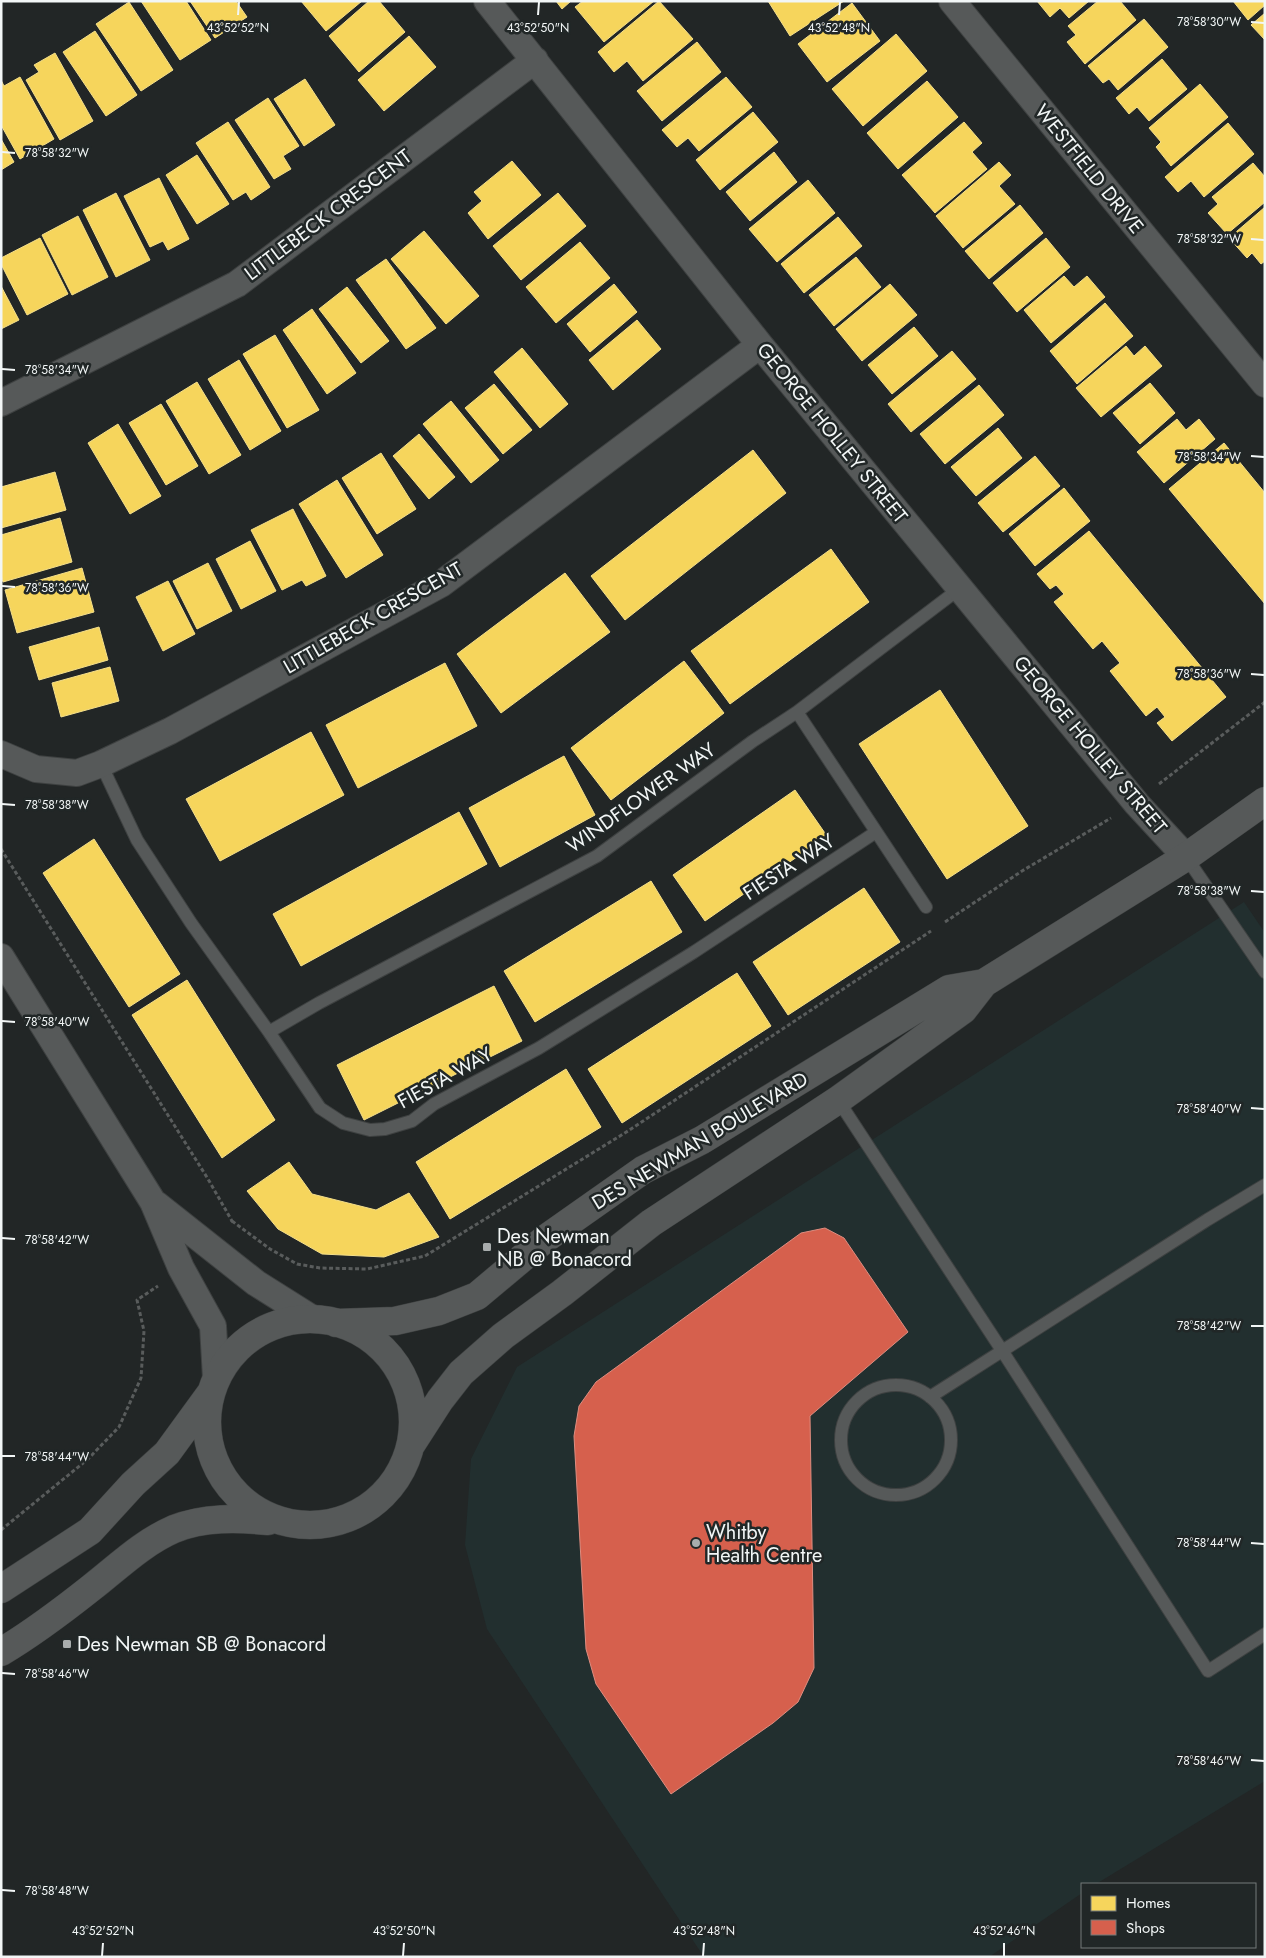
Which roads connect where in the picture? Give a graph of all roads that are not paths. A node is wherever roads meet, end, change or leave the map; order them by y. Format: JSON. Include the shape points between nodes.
{"nodes":[{"id":1,"x":487,"y":1,"type":"edge"},
{"id":2,"x":952,"y":1,"type":"edge"},
{"id":3,"x":535,"y":60,"type":"junction"},
{"id":4,"x":760,"y":345,"type":"junction"},
{"id":5,"x":1265,"y":384,"type":"edge"},
{"id":6,"x":1,"y":403,"type":"edge"},
{"id":7,"x":959,"y":589,"type":"junction"},
{"id":8,"x":797,"y":712,"type":"junction"},
{"id":9,"x":1,"y":754,"type":"edge"},
{"id":10,"x":101,"y":764,"type":"junction"},
{"id":11,"x":1265,"y":801,"type":"edge"},
{"id":12,"x":876,"y":832,"type":"junction"},
{"id":13,"x":1186,"y":857,"type":"junction"},
{"id":14,"x":926,"y":907,"type":"dead end"},
{"id":15,"x":1,"y":957,"type":"edge"},
{"id":16,"x":1265,"y":972,"type":"edge"},
{"id":17,"x":984,"y":983,"type":"junction"},
{"id":18,"x":269,"y":1032,"type":"junction"},
{"id":19,"x":838,"y":1100,"type":"junction"},
{"id":20,"x":1265,"y":1185,"type":"edge"},
{"id":21,"x":153,"y":1202,"type":"junction"},
{"id":22,"x":323,"y":1320,"type":"junction"},
{"id":23,"x":1003,"y":1352,"type":"junction"},
{"id":24,"x":214,"y":1384,"type":"junction"},
{"id":25,"x":930,"y":1397,"type":"junction"},
{"id":26,"x":411,"y":1445,"type":"junction"},
{"id":27,"x":277,"y":1522,"type":"junction"},
{"id":28,"x":1,"y":1589,"type":"edge"},
{"id":29,"x":1265,"y":1634,"type":"edge"},
{"id":30,"x":1,"y":1652,"type":"edge"}],
"edges":[{"from":1,"to":3,"type":"street","name":"GEORGE HOLLEY STREET"},
{"from":2,"to":5,"type":"street","name":"WESTFIELD DRIVE"},
{"from":3,"to":4,"type":"street","name":"GEORGE HOLLEY STREET"},
{"from":3,"to":6,"type":"street","name":"LITTLEBECK CRESCENT","via":[[236,284]]},
{"from":4,"to":7,"type":"street","name":"GEORGE HOLLEY STREET"},
{"from":4,"to":10,"type":"street","name":"LITTLEBECK CRESCENT","via":[[441,584],[170,731]]},
{"from":7,"to":8,"type":"lane","name":"WINDFLOWER WAY"},
{"from":7,"to":13,"type":"street","name":"GEORGE HOLLEY STREET","via":[[1137,804]]},
{"from":8,"to":12,"type":"lane"},
{"from":8,"to":18,"type":"lane","name":"WINDFLOWER WAY","via":[[597,856]]},
{"from":9,"to":10,"type":"street","name":"LITTLEBECK CRESCENT","via":[[36,769],[77,773]]},
{"from":10,"to":18,"type":"lane","name":"FIESTA WAY","via":[[136,840]]},
{"from":11,"to":13,"type":"street","name":"DES NEWMAN BOULEVARD"},
{"from":12,"to":14,"type":"lane"},
{"from":12,"to":18,"type":"lane","name":"FIESTA WAY","via":[[686,957],[539,1048],[434,1104],[412,1121],[370,1130],[343,1123],[320,1108]]},
{"from":13,"to":16,"type":"lane"},
{"from":13,"to":17,"type":"street","name":"DES NEWMAN BOULEVARD"},
{"from":15,"to":21,"type":"street"},
{"from":17,"to":19,"type":"street","name":"DES NEWMAN BOULEVARD","via":[[964,1010]]},
{"from":17,"to":22,"type":"street","name":"DES NEWMAN BOULEVARD","via":[[949,989],[702,1140],[643,1170],[545,1239],[477,1296],[440,1311],[395,1321]]},
{"from":19,"to":23,"type":"lane"},
{"from":19,"to":26,"type":"street","name":"DES NEWMAN BOULEVARD","via":[[651,1223],[503,1336],[461,1373]]},
{"from":20,"to":23,"type":"lane"},
{"from":21,"to":22,"type":"street","via":[[256,1283]]},
{"from":21,"to":24,"type":"street","via":[[181,1268],[213,1326]]},
{"from":22,"to":24,"type":"street","name":"DES NEWMAN BOULEVARD","via":[[293,1320],[262,1330],[235,1350]]},
{"from":22,"to":26,"type":"street","via":[[359,1331],[385,1351],[404,1379],[413,1411]]},
{"from":23,"to":25,"type":"lane"},
{"from":23,"to":29,"type":"lane","via":[[1208,1671]]},
{"from":24,"to":27,"type":"street","via":[[206,1412],[209,1447],[223,1479],[246,1505]]},
{"from":24,"to":28,"type":"street","via":[[167,1453],[90,1531]]},
{"from":25,"to":25,"type":"lane","via":[[915,1388],[898,1385],[880,1387],[851,1407],[843,1423],[842,1451],[854,1476],[868,1488],[885,1495],[904,1495],[922,1489],[937,1478],[946,1463],[951,1444],[950,1426]]},
{"from":26,"to":27,"type":"street","via":[[399,1476],[376,1502],[346,1520],[312,1527]]},
{"from":27,"to":30,"type":"street","via":[[216,1519],[176,1529],[148,1543],[39,1628]]}]}
